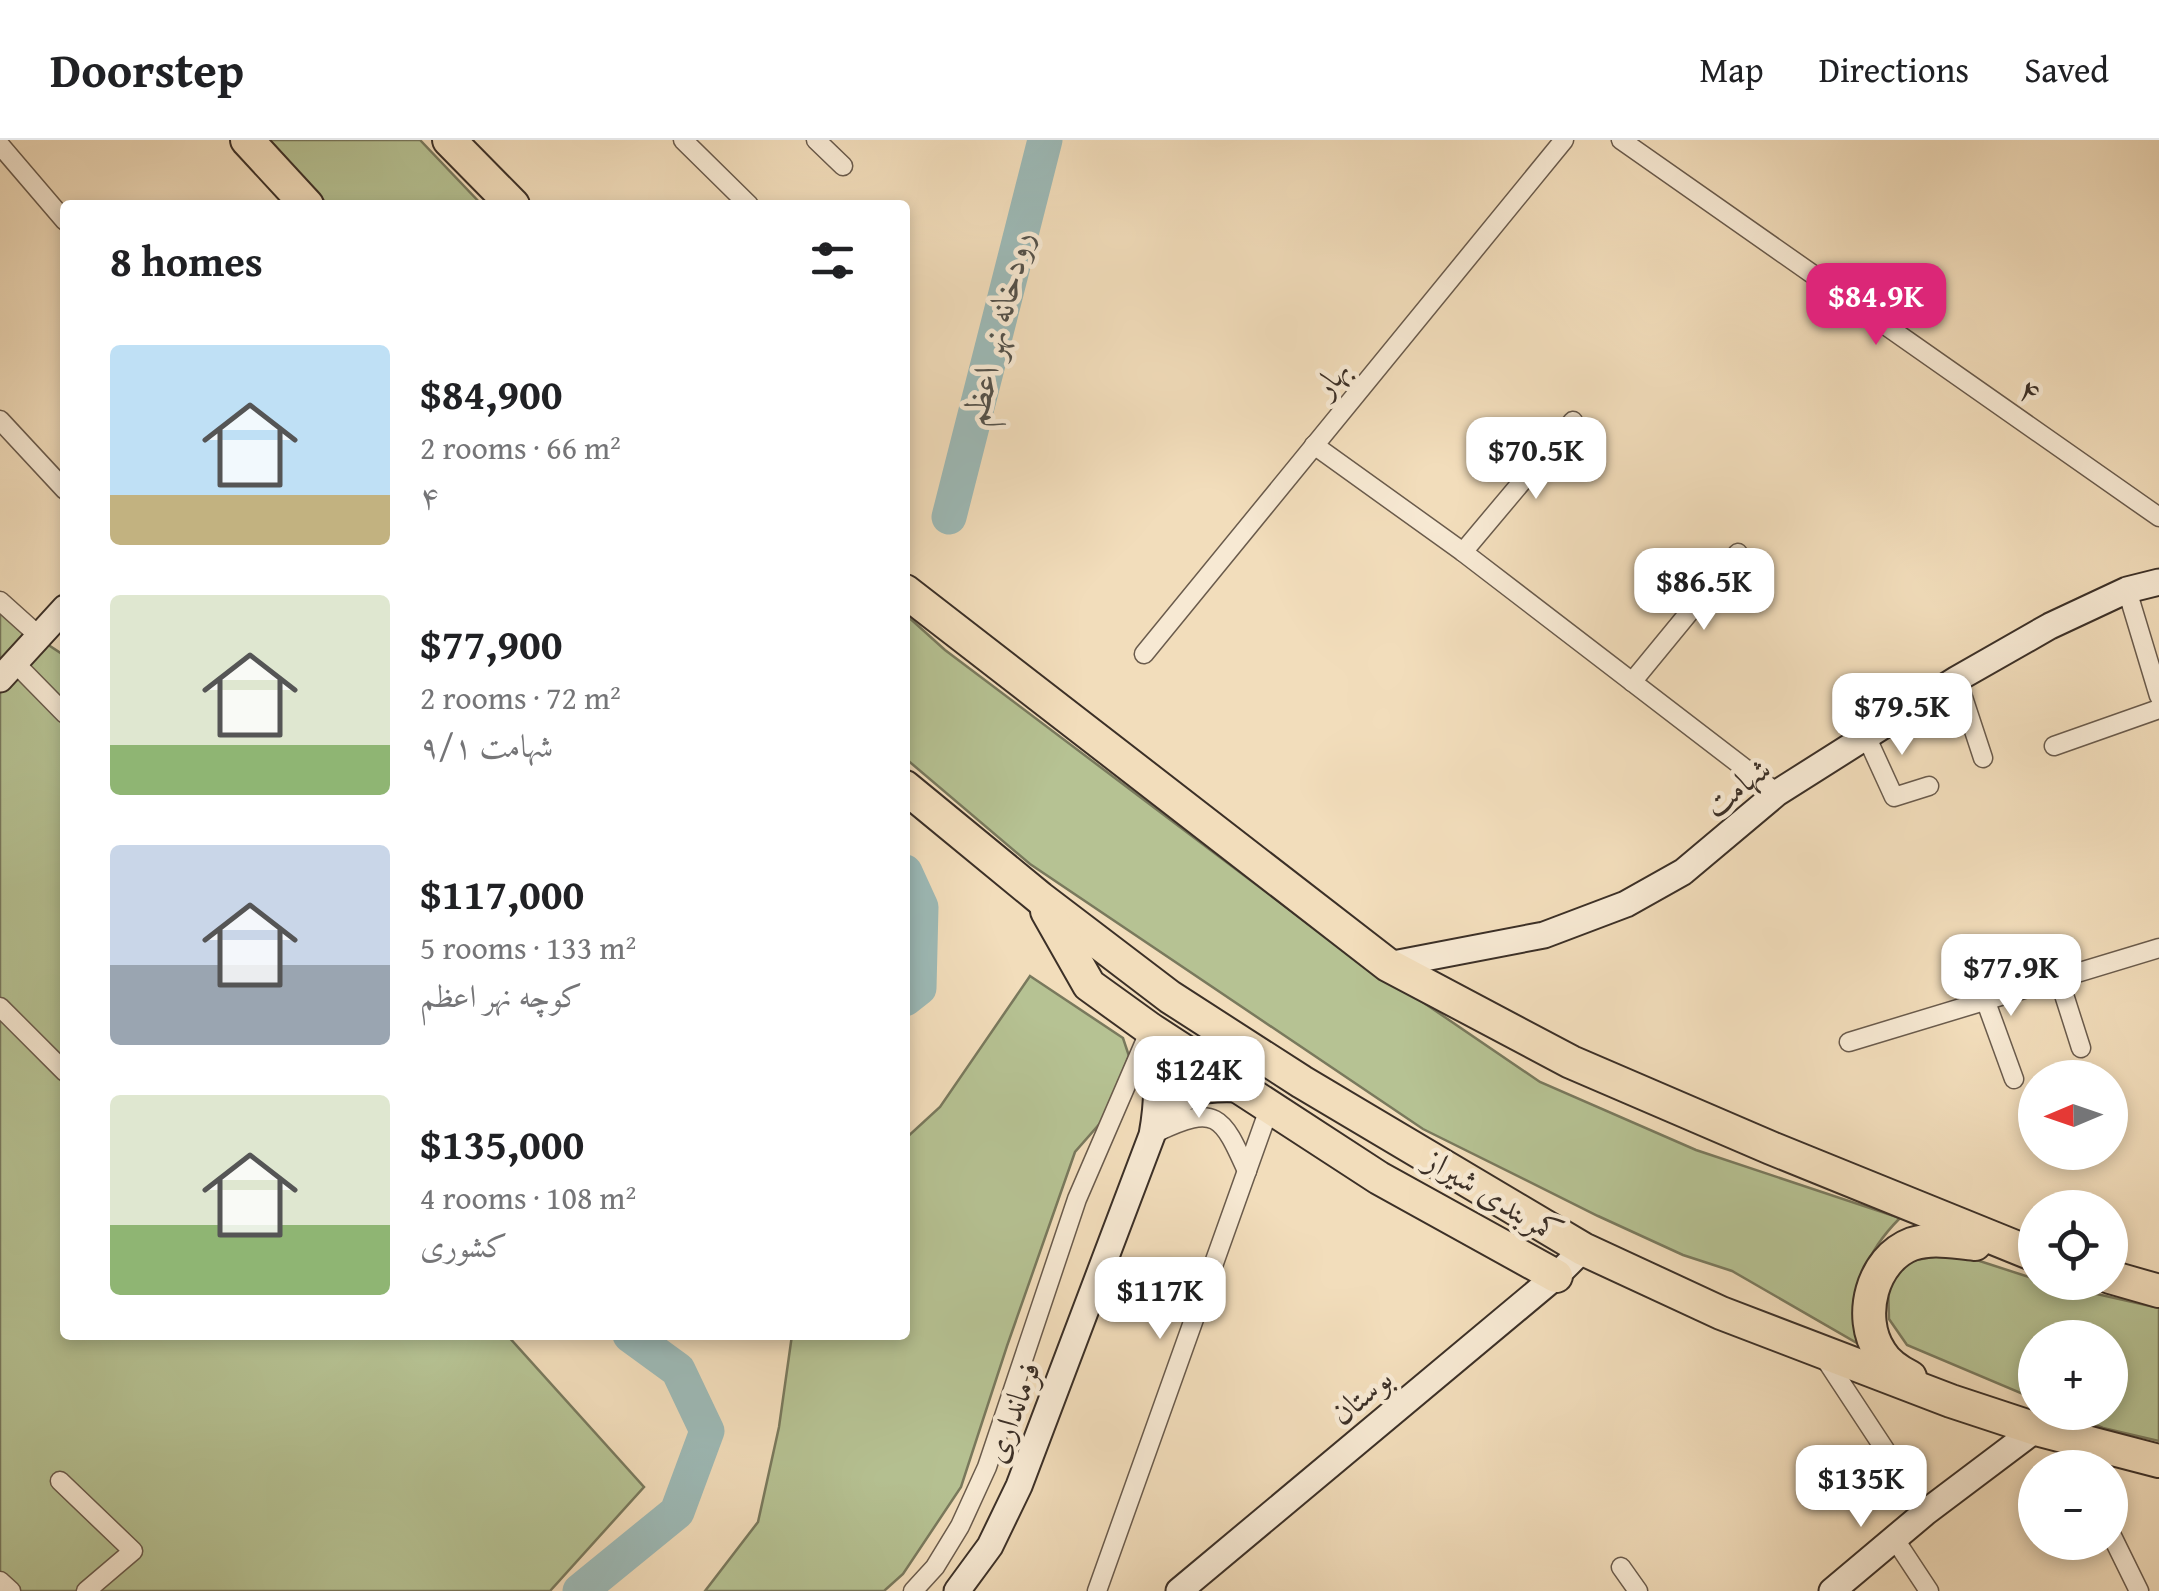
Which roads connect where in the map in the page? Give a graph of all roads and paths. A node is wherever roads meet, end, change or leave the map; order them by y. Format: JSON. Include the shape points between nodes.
{"nodes":[{"id":1,"x":247,"y":140,"type":"edge"},
{"id":2,"x":450,"y":140,"type":"edge"},
{"id":3,"x":683,"y":140,"type":"edge"},
{"id":4,"x":816,"y":140,"type":"edge"},
{"id":5,"x":1564,"y":140,"type":"edge"},
{"id":6,"x":1621,"y":140,"type":"edge"},
{"id":7,"x":0,"y":144,"type":"edge"},
{"id":8,"x":843,"y":166,"type":"dead end"},
{"id":9,"x":302,"y":200,"type":"edge"},
{"id":10,"x":508,"y":200,"type":"edge"},
{"id":11,"x":745,"y":200,"type":"edge"},
{"id":12,"x":60,"y":215,"type":"edge"},
{"id":13,"x":0,"y":420,"type":"edge"},
{"id":14,"x":1573,"y":421,"type":"dead end"},
{"id":15,"x":1314,"y":445,"type":"junction"},
{"id":16,"x":60,"y":485,"type":"edge"},
{"id":17,"x":2159,"y":516,"type":"edge"},
{"id":18,"x":1463,"y":552,"type":"junction"},
{"id":19,"x":1738,"y":553,"type":"dead end"},
{"id":20,"x":2159,"y":582,"type":"edge"},
{"id":21,"x":2128,"y":590,"type":"junction"},
{"id":22,"x":910,"y":595,"type":"edge"},
{"id":23,"x":0,"y":601,"type":"edge"},
{"id":24,"x":60,"y":613,"type":"edge"},
{"id":25,"x":39,"y":636,"type":"junction"},
{"id":26,"x":1144,"y":654,"type":"dead end"},
{"id":27,"x":7,"y":671,"type":"edge"},
{"id":28,"x":1956,"y":679,"type":"junction"},
{"id":29,"x":1632,"y":682,"type":"junction"},
{"id":30,"x":2159,"y":696,"type":"edge"},
{"id":31,"x":2159,"y":709,"type":"edge"},
{"id":32,"x":60,"y":710,"type":"edge"},
{"id":33,"x":1867,"y":738,"type":"junction"},
{"id":34,"x":2054,"y":746,"type":"dead end"},
{"id":35,"x":1982,"y":758,"type":"dead end"},
{"id":36,"x":1929,"y":786,"type":"dead end"},
{"id":37,"x":910,"y":790,"type":"edge"},
{"id":38,"x":1777,"y":793,"type":"junction"},
{"id":39,"x":1040,"y":898,"type":"junction"},
{"id":40,"x":2159,"y":948,"type":"edge"},
{"id":41,"x":1388,"y":965,"type":"junction"},
{"id":42,"x":2059,"y":979,"type":"junction"},
{"id":43,"x":1986,"y":1002,"type":"junction"},
{"id":44,"x":0,"y":1007,"type":"edge"},
{"id":45,"x":1150,"y":1029,"type":"junction"},
{"id":46,"x":1849,"y":1042,"type":"dead end"},
{"id":47,"x":2080,"y":1048,"type":"dead end"},
{"id":48,"x":60,"y":1067,"type":"edge"},
{"id":49,"x":2014,"y":1078,"type":"dead end"},
{"id":50,"x":1239,"y":1089,"type":"junction"},
{"id":51,"x":1269,"y":1110,"type":"junction"},
{"id":52,"x":1152,"y":1135,"type":"junction"},
{"id":53,"x":1247,"y":1171,"type":"junction"},
{"id":54,"x":1583,"y":1249,"type":"junction"},
{"id":55,"x":2018,"y":1249,"type":"edge"},
{"id":56,"x":2018,"y":1251,"type":"edge"},
{"id":57,"x":1556,"y":1276,"type":"junction"},
{"id":58,"x":2128,"y":1282,"type":"edge"},
{"id":59,"x":2159,"y":1291,"type":"edge"},
{"id":60,"x":1821,"y":1352,"type":"junction"},
{"id":61,"x":1951,"y":1401,"type":"junction"},
{"id":62,"x":2050,"y":1432,"type":"junction"},
{"id":63,"x":2064,"y":1450,"type":"edge"},
{"id":64,"x":2159,"y":1461,"type":"edge"},
{"id":65,"x":60,"y":1481,"type":"dead end"},
{"id":66,"x":1926,"y":1512,"type":"junction"},
{"id":67,"x":1894,"y":1538,"type":"junction"},
{"id":68,"x":2123,"y":1560,"type":"edge"},
{"id":69,"x":1621,"y":1567,"type":"dead end"},
{"id":70,"x":0,"y":1581,"type":"edge"},
{"id":71,"x":10,"y":1591,"type":"edge"},
{"id":72,"x":86,"y":1591,"type":"edge"},
{"id":73,"x":914,"y":1591,"type":"edge"},
{"id":74,"x":957,"y":1591,"type":"edge"},
{"id":75,"x":1097,"y":1591,"type":"edge"},
{"id":76,"x":1179,"y":1591,"type":"edge"},
{"id":77,"x":1638,"y":1591,"type":"edge"},
{"id":78,"x":1832,"y":1591,"type":"edge"},
{"id":79,"x":1929,"y":1591,"type":"edge"},
{"id":80,"x":2138,"y":1591,"type":"edge"}],
"edges":[{"from":1,"to":9,"type":"highway"},
{"from":2,"to":10,"type":"highway"},
{"from":3,"to":11,"type":"street"},
{"from":4,"to":8,"type":"street"},
{"from":5,"to":15,"type":"street","name":"بهار"},
{"from":6,"to":17,"type":"street","name":"۴"},
{"from":7,"to":12,"type":"street"},
{"from":13,"to":16,"type":"street"},
{"from":14,"to":18,"type":"street"},
{"from":15,"to":18,"type":"street"},
{"from":15,"to":26,"type":"street","name":"بهار"},
{"from":18,"to":29,"type":"street"},
{"from":19,"to":29,"type":"street"},
{"from":20,"to":21,"type":"street","name":"شهامت"},
{"from":21,"to":28,"type":"street","name":"شهامت"},
{"from":21,"to":30,"type":"street"},
{"from":22,"to":41,"type":"highway"},
{"from":23,"to":25,"type":"street"},
{"from":24,"to":25,"type":"street"},
{"from":25,"to":27,"type":"street"},
{"from":27,"to":32,"type":"street"},
{"from":28,"to":33,"type":"street","name":"شهامت"},
{"from":28,"to":35,"type":"street"},
{"from":29,"to":38,"type":"street"},
{"from":31,"to":34,"type":"street"},
{"from":33,"to":36,"type":"street","via":[[1894,798]]},
{"from":33,"to":38,"type":"street","name":"شهامت"},
{"from":37,"to":39,"type":"highway","name":"کمربندی شیراز"},
{"from":38,"to":41,"type":"street","name":"شهامت","via":[[1682,872],[1626,904],[1544,935]]},
{"from":39,"to":45,"type":"highway","via":[[1090,985]]},
{"from":39,"to":54,"type":"highway","name":"کمربندی شیراز","via":[[1214,1025]]},
{"from":40,"to":42,"type":"street"},
{"from":41,"to":55,"type":"highway","via":[[1571,1062]]},
{"from":42,"to":43,"type":"street"},
{"from":42,"to":47,"type":"street"},
{"from":43,"to":46,"type":"street"},
{"from":43,"to":49,"type":"street"},
{"from":44,"to":48,"type":"street"},
{"from":45,"to":50,"type":"highway"},
{"from":45,"to":52,"type":"street","name":"فرمانداری","via":[[1159,1098]]},
{"from":45,"to":73,"type":"street","via":[[1077,1199],[987,1467],[960,1526]]},
{"from":50,"to":51,"type":"highway"},
{"from":50,"to":52,"type":"street","name":"فرمانداری","via":[[1192,1093],[1176,1102]]},
{"from":51,"to":53,"type":"street"},
{"from":51,"to":57,"type":"highway"},
{"from":52,"to":53,"type":"street","via":[[1190,1116],[1212,1118],[1228,1130]]},
{"from":52,"to":74,"type":"street","name":"فرمانداری","via":[[1019,1486],[990,1546]]},
{"from":53,"to":75,"type":"street"},
{"from":54,"to":57,"type":"street","name":"بوستان"},
{"from":54,"to":60,"type":"highway","name":"کمربندی شیراز"},
{"from":56,"to":61,"type":"highway","via":[[1932,1239],[1888,1260],[1874,1284],[1868,1313],[1878,1350],[1893,1368]]},
{"from":57,"to":76,"type":"street","name":"بوستان"},
{"from":58,"to":59,"type":"highway"},
{"from":60,"to":61,"type":"highway","name":"کمربندی شیراز"},
{"from":60,"to":66,"type":"street"},
{"from":61,"to":62,"type":"highway","name":"کمربندی شیراز"},
{"from":62,"to":63,"type":"street"},
{"from":62,"to":64,"type":"highway","name":"کمربندی شیراز"},
{"from":62,"to":66,"type":"street"},
{"from":65,"to":72,"type":"street","via":[[133,1552]]},
{"from":66,"to":67,"type":"street"},
{"from":67,"to":78,"type":"street"},
{"from":67,"to":79,"type":"street"},
{"from":68,"to":80,"type":"street"},
{"from":69,"to":77,"type":"street"},
{"from":70,"to":71,"type":"street"}]}
